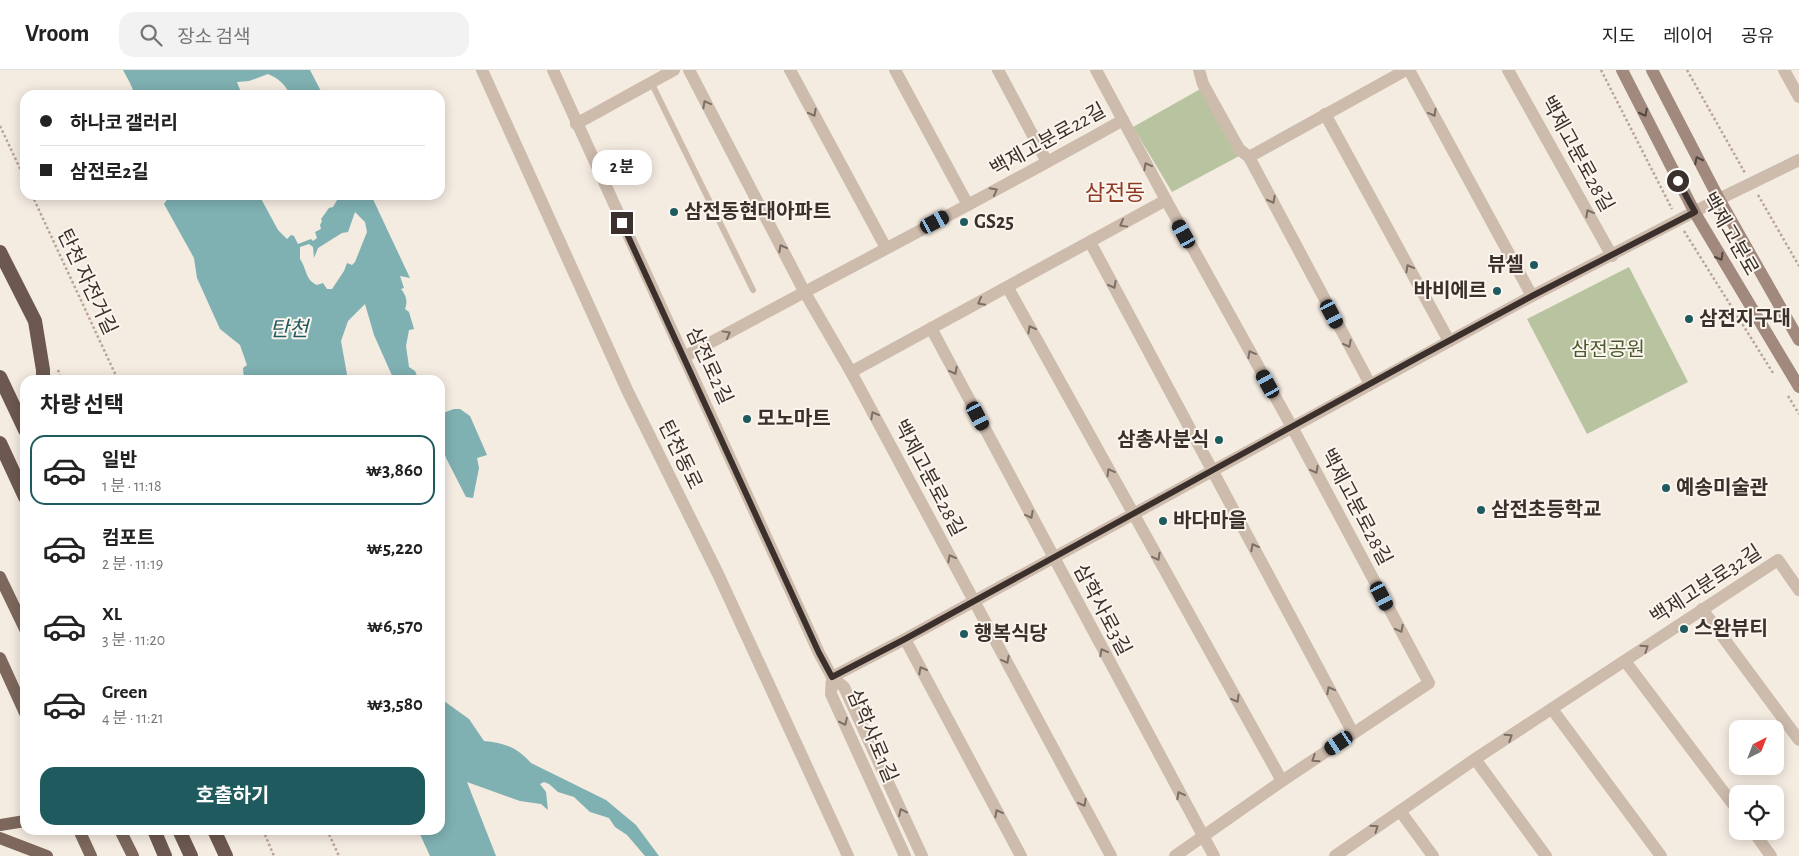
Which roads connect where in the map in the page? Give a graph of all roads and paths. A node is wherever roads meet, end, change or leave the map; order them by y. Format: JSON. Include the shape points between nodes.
{"nodes":[{"id":1,"x":482,"y":70,"type":"edge"},
{"id":2,"x":553,"y":70,"type":"edge"},
{"id":3,"x":674,"y":70,"type":"edge"},
{"id":4,"x":689,"y":70,"type":"edge"},
{"id":5,"x":790,"y":70,"type":"edge"},
{"id":6,"x":895,"y":70,"type":"edge"},
{"id":7,"x":998,"y":70,"type":"edge"},
{"id":8,"x":1096,"y":70,"type":"edge"},
{"id":9,"x":1408,"y":70,"type":"edge"},
{"id":10,"x":1508,"y":70,"type":"edge"},
{"id":11,"x":1601,"y":70,"type":"edge"},
{"id":12,"x":1622,"y":70,"type":"edge"},
{"id":13,"x":1652,"y":70,"type":"edge"},
{"id":14,"x":1687,"y":70,"type":"edge"},
{"id":15,"x":1784,"y":70,"type":"edge"},
{"id":16,"x":1204,"y":72,"type":"edge"},
{"id":17,"x":651,"y":82,"type":"junction"},
{"id":18,"x":1799,"y":98,"type":"edge"},
{"id":19,"x":1325,"y":114,"type":"junction"},
{"id":20,"x":1122,"y":120,"type":"junction"},
{"id":21,"x":576,"y":124,"type":"junction"},
{"id":22,"x":0,"y":126,"type":"edge"},
{"id":23,"x":1249,"y":158,"type":"junction"},
{"id":24,"x":1799,"y":160,"type":"edge"},
{"id":25,"x":1047,"y":162,"type":"junction"},
{"id":26,"x":20,"y":168,"type":"edge"},
{"id":27,"x":1751,"y":184,"type":"junction"},
{"id":28,"x":1719,"y":199,"type":"junction"},
{"id":29,"x":34,"y":200,"type":"edge"},
{"id":30,"x":1166,"y":200,"type":"junction"},
{"id":31,"x":968,"y":205,"type":"junction"},
{"id":32,"x":1695,"y":212,"type":"junction"},
{"id":33,"x":1679,"y":221,"type":"junction"},
{"id":34,"x":1090,"y":242,"type":"junction"},
{"id":35,"x":886,"y":248,"type":"junction"},
{"id":36,"x":0,"y":252,"type":"edge"},
{"id":37,"x":1612,"y":256,"type":"junction"},
{"id":38,"x":1799,"y":266,"type":"edge"},
{"id":39,"x":1008,"y":288,"type":"junction"},
{"id":40,"x":753,"y":290,"type":"dead end"},
{"id":41,"x":804,"y":291,"type":"junction"},
{"id":42,"x":1532,"y":296,"type":"junction"},
{"id":43,"x":931,"y":328,"type":"junction"},
{"id":44,"x":1799,"y":340,"type":"edge"},
{"id":45,"x":1449,"y":341,"type":"junction"},
{"id":46,"x":684,"y":357,"type":"junction"},
{"id":47,"x":851,"y":372,"type":"junction"},
{"id":48,"x":43,"y":375,"type":"edge"},
{"id":49,"x":116,"y":375,"type":"edge"},
{"id":50,"x":0,"y":377,"type":"edge"},
{"id":51,"x":1778,"y":380,"type":"dead end"},
{"id":52,"x":1370,"y":384,"type":"junction"},
{"id":53,"x":1799,"y":387,"type":"edge"},
{"id":54,"x":1783,"y":389,"type":"dead end"},
{"id":55,"x":1799,"y":414,"type":"edge"},
{"id":56,"x":20,"y":419,"type":"edge"},
{"id":57,"x":1292,"y":427,"type":"junction"},
{"id":58,"x":0,"y":443,"type":"edge"},
{"id":59,"x":1213,"y":472,"type":"junction"},
{"id":60,"x":20,"y":486,"type":"edge"},
{"id":61,"x":1133,"y":514,"type":"junction"},
{"id":62,"x":1053,"y":557,"type":"junction"},
{"id":63,"x":0,"y":577,"type":"edge"},
{"id":64,"x":1799,"y":590,"type":"edge"},
{"id":65,"x":974,"y":601,"type":"junction"},
{"id":66,"x":1702,"y":609,"type":"junction"},
{"id":67,"x":20,"y":619,"type":"edge"},
{"id":68,"x":905,"y":639,"type":"junction"},
{"id":69,"x":0,"y":658,"type":"edge"},
{"id":70,"x":1625,"y":661,"type":"junction"},
{"id":71,"x":832,"y":677,"type":"junction"},
{"id":72,"x":20,"y":702,"type":"edge"},
{"id":73,"x":1552,"y":709,"type":"junction"},
{"id":74,"x":1353,"y":733,"type":"junction"},
{"id":75,"x":1799,"y":740,"type":"edge"},
{"id":76,"x":1475,"y":759,"type":"junction"},
{"id":77,"x":1282,"y":781,"type":"junction"},
{"id":78,"x":1729,"y":799,"type":"edge"},
{"id":79,"x":1400,"y":811,"type":"junction"},
{"id":80,"x":20,"y":822,"type":"edge"},
{"id":81,"x":0,"y":825,"type":"edge"},
{"id":82,"x":82,"y":835,"type":"edge"},
{"id":83,"x":122,"y":835,"type":"edge"},
{"id":84,"x":156,"y":835,"type":"edge"},
{"id":85,"x":181,"y":835,"type":"edge"},
{"id":86,"x":216,"y":835,"type":"edge"},
{"id":87,"x":265,"y":835,"type":"edge"},
{"id":88,"x":329,"y":835,"type":"edge"},
{"id":89,"x":0,"y":838,"type":"edge"},
{"id":90,"x":1203,"y":838,"type":"junction"},
{"id":91,"x":1759,"y":840,"type":"edge"},
{"id":92,"x":47,"y":856,"type":"edge"},
{"id":93,"x":92,"y":856,"type":"edge"},
{"id":94,"x":133,"y":856,"type":"edge"},
{"id":95,"x":165,"y":856,"type":"edge"},
{"id":96,"x":191,"y":856,"type":"edge"},
{"id":97,"x":226,"y":856,"type":"edge"},
{"id":98,"x":274,"y":856,"type":"edge"},
{"id":99,"x":339,"y":856,"type":"edge"},
{"id":100,"x":848,"y":856,"type":"edge"},
{"id":101,"x":906,"y":856,"type":"edge"},
{"id":102,"x":922,"y":856,"type":"edge"},
{"id":103,"x":1021,"y":856,"type":"edge"},
{"id":104,"x":1111,"y":856,"type":"edge"},
{"id":105,"x":1175,"y":856,"type":"edge"},
{"id":106,"x":1214,"y":856,"type":"edge"},
{"id":107,"x":1334,"y":856,"type":"edge"},
{"id":108,"x":1433,"y":856,"type":"edge"},
{"id":109,"x":1546,"y":856,"type":"edge"},
{"id":110,"x":1661,"y":856,"type":"edge"},
{"id":111,"x":1771,"y":856,"type":"edge"}],
"edges":[{"from":1,"to":100,"type":"street","name":"탄천동로","via":[[628,392],[718,574]]},
{"from":2,"to":21,"type":"street","name":"삼전로2길"},
{"from":3,"to":17,"type":"street"},
{"from":41,"to":4,"type":"street","one_way":true},
{"from":5,"to":35,"type":"street","one_way":true},
{"from":6,"to":31,"type":"street"},
{"from":7,"to":25,"type":"street"},
{"from":8,"to":20,"type":"street","name":"백제고분로22길"},
{"from":9,"to":19,"type":"street"},
{"from":9,"to":42,"type":"street","one_way":true},
{"from":37,"to":10,"type":"street","name":"백제고분로28길","one_way":true},
{"from":11,"to":33,"type":"path"},
{"from":12,"to":32,"type":"main road","name":"백제고분로","one_way":true},
{"from":28,"to":13,"type":"main road","name":"백제고분로","one_way":true},
{"from":14,"to":27,"type":"path"},
{"from":15,"to":18,"type":"street"},
{"from":16,"to":23,"type":"street","via":[[1203,84],[1239,149]]},
{"from":17,"to":21,"type":"street"},
{"from":17,"to":40,"type":"lane"},
{"from":19,"to":23,"type":"street"},
{"from":45,"to":19,"type":"street","one_way":true},
{"from":20,"to":25,"type":"street","name":"백제고분로22길"},
{"from":30,"to":20,"type":"street","name":"백제고분로28길","one_way":true},
{"from":21,"to":46,"type":"street","name":"삼전로2길"},
{"from":22,"to":26,"type":"path"},
{"from":23,"to":52,"type":"street","one_way":true},
{"from":24,"to":27,"type":"street"},
{"from":31,"to":25,"type":"street","name":"백제고분로22길","one_way":true},
{"from":27,"to":28,"type":"street"},
{"from":27,"to":38,"type":"path"},
{"from":28,"to":32,"type":"street"},
{"from":28,"to":44,"type":"main road","name":"백제고분로"},
{"from":29,"to":49,"type":"path","name":"탄천 자전거길"},
{"from":30,"to":34,"type":"street","one_way":true},
{"from":57,"to":30,"type":"street","name":"백제고분로28길","one_way":true},
{"from":31,"to":35,"type":"street","name":"백제고분로22길"},
{"from":32,"to":33,"type":"street"},
{"from":32,"to":53,"type":"main road","name":"백제고분로","one_way":true},
{"from":33,"to":37,"type":"street"},
{"from":33,"to":51,"type":"path"},
{"from":34,"to":39,"type":"street"},
{"from":34,"to":59,"type":"street","one_way":true},
{"from":35,"to":41,"type":"street","name":"백제고분로22길"},
{"from":36,"to":48,"type":"highway","via":[[35,321]]},
{"from":37,"to":42,"type":"street"},
{"from":39,"to":43,"type":"street","one_way":true},
{"from":61,"to":39,"type":"street","one_way":true},
{"from":46,"to":41,"type":"street","name":"백제고분로22길","one_way":true},
{"from":41,"to":47,"type":"street","name":"백제고분로28길"},
{"from":42,"to":45,"type":"street"},
{"from":43,"to":47,"type":"street"},
{"from":43,"to":62,"type":"street","name":"삼학사로3길","one_way":true},
{"from":45,"to":52,"type":"street"},
{"from":46,"to":71,"type":"street","name":"삼전로2길"},
{"from":65,"to":47,"type":"street","name":"백제고분로28길","one_way":true},
{"from":50,"to":56,"type":"highway"},
{"from":52,"to":57,"type":"street"},
{"from":54,"to":55,"type":"path"},
{"from":57,"to":59,"type":"street"},
{"from":57,"to":74,"type":"street","name":"백제고분로28길","one_way":true,"via":[[1428,683]]},
{"from":58,"to":60,"type":"highway"},
{"from":59,"to":61,"type":"street"},
{"from":74,"to":59,"type":"street","one_way":true},
{"from":61,"to":62,"type":"street"},
{"from":61,"to":77,"type":"street","one_way":true},
{"from":62,"to":65,"type":"street"},
{"from":90,"to":62,"type":"street","name":"삼학사로3길","one_way":true},
{"from":63,"to":67,"type":"main road"},
{"from":64,"to":66,"type":"street","name":"백제고분로32길","via":[[1778,560]]},
{"from":65,"to":68,"type":"street"},
{"from":65,"to":104,"type":"street","name":"백제고분로28길","one_way":true},
{"from":70,"to":66,"type":"street","name":"백제고분로32길","one_way":true},
{"from":66,"to":75,"type":"street"},
{"from":68,"to":71,"type":"street"},
{"from":103,"to":68,"type":"street","one_way":true},
{"from":69,"to":72,"type":"main road"},
{"from":70,"to":73,"type":"street","name":"백제고분로32길"},
{"from":70,"to":78,"type":"street"},
{"from":71,"to":101,"type":"street","name":"삼학사로1길","one_way":true,"via":[[831,694]]},
{"from":102,"to":71,"type":"street","name":"삼학사로1길","one_way":true,"via":[[844,687]]},
{"from":76,"to":73,"type":"street","name":"백제고분로32길","one_way":true},
{"from":73,"to":110,"type":"street"},
{"from":74,"to":77,"type":"street","name":"백제고분로28길","one_way":true},
{"from":76,"to":79,"type":"street","name":"백제고분로32길"},
{"from":76,"to":109,"type":"street"},
{"from":77,"to":90,"type":"street","name":"백제고분로28길"},
{"from":107,"to":79,"type":"street","name":"백제고분로32길","one_way":true},
{"from":79,"to":108,"type":"street"},
{"from":80,"to":81,"type":"main road"},
{"from":82,"to":93,"type":"main road"},
{"from":83,"to":94,"type":"main road"},
{"from":84,"to":95,"type":"highway"},
{"from":85,"to":96,"type":"highway"},
{"from":86,"to":97,"type":"highway"},
{"from":87,"to":98,"type":"path"},
{"from":88,"to":99,"type":"path"},
{"from":89,"to":92,"type":"main road"},
{"from":90,"to":105,"type":"street","name":"백제고분로28길"},
{"from":90,"to":106,"type":"street","name":"삼학사로3길"},
{"from":91,"to":111,"type":"street"}]}
